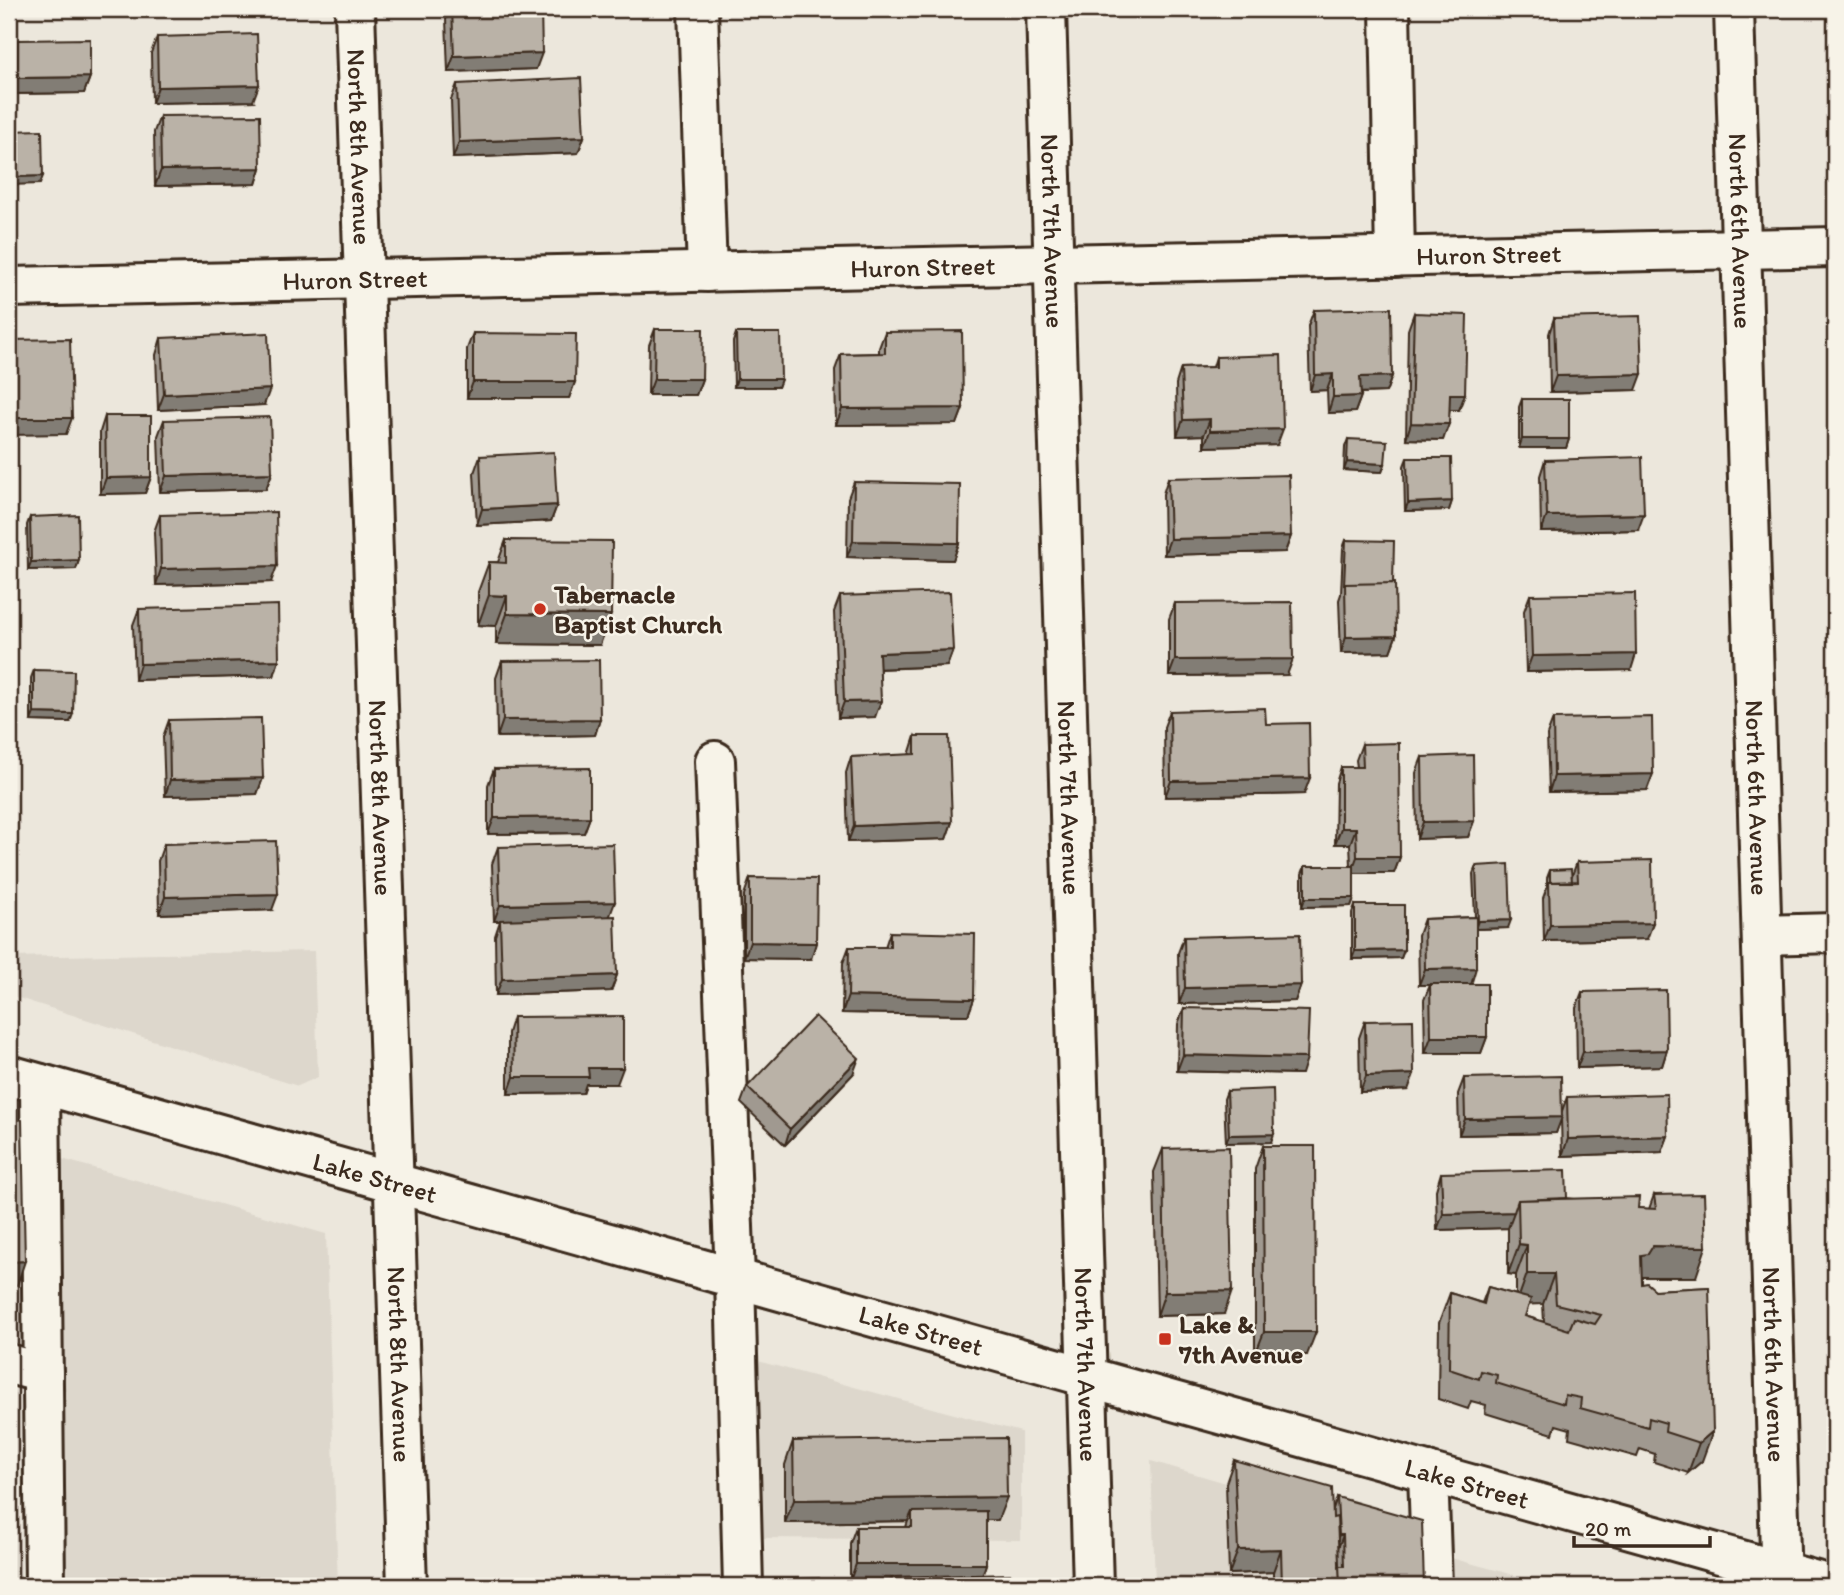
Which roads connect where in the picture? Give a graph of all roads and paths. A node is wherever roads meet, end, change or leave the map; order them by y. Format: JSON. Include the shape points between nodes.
{"nodes":[{"id":1,"x":355,"y":9,"type":"edge"},
{"id":2,"x":698,"y":9,"type":"edge"},
{"id":3,"x":1046,"y":9,"type":"edge"},
{"id":4,"x":1390,"y":9,"type":"edge"},
{"id":5,"x":1734,"y":9,"type":"edge"},
{"id":6,"x":1835,"y":247,"type":"edge"},
{"id":7,"x":1742,"y":249,"type":"junction"},
{"id":8,"x":1395,"y":257,"type":"junction"},
{"id":9,"x":1054,"y":264,"type":"junction"},
{"id":10,"x":707,"y":272,"type":"junction"},
{"id":11,"x":364,"y":280,"type":"junction"},
{"id":12,"x":9,"y":287,"type":"edge"},
{"id":13,"x":715,"y":761,"type":"dead end"},
{"id":14,"x":1835,"y":933,"type":"edge"},
{"id":15,"x":1762,"y":935,"type":"junction"},
{"id":16,"x":24,"y":1079,"type":"edge"},
{"id":17,"x":393,"y":1183,"type":"junction"},
{"id":18,"x":735,"y":1278,"type":"junction"},
{"id":19,"x":26,"y":1368,"type":"edge"},
{"id":20,"x":1087,"y":1377,"type":"junction"},
{"id":21,"x":1428,"y":1472,"type":"junction"},
{"id":22,"x":1781,"y":1578,"type":"edge"},
{"id":23,"x":46,"y":1586,"type":"edge"},
{"id":24,"x":407,"y":1586,"type":"edge"},
{"id":25,"x":743,"y":1586,"type":"edge"},
{"id":26,"x":1093,"y":1586,"type":"edge"},
{"id":27,"x":1432,"y":1586,"type":"edge"},
{"id":28,"x":1834,"y":1586,"type":"edge"}],
"edges":[{"from":1,"to":11,"type":"street","name":"North 8th Avenue"},
{"from":2,"to":10,"type":"street"},
{"from":3,"to":9,"type":"street","name":"North 7th Avenue"},
{"from":4,"to":8,"type":"street"},
{"from":5,"to":7,"type":"street","name":"North 6th Avenue"},
{"from":6,"to":7,"type":"street","name":"Huron Street"},
{"from":7,"to":8,"type":"street","name":"Huron Street"},
{"from":7,"to":15,"type":"street","name":"North 6th Avenue"},
{"from":8,"to":9,"type":"street","name":"Huron Street"},
{"from":9,"to":10,"type":"street","name":"Huron Street"},
{"from":9,"to":20,"type":"street","name":"North 7th Avenue"},
{"from":10,"to":11,"type":"street","name":"Huron Street"},
{"from":11,"to":12,"type":"street","name":"Huron Street"},
{"from":11,"to":17,"type":"street","name":"North 8th Avenue"},
{"from":13,"to":18,"type":"street"},
{"from":14,"to":15,"type":"street"},
{"from":15,"to":22,"type":"street","name":"North 6th Avenue"},
{"from":16,"to":17,"type":"street","name":"Lake Street"},
{"from":16,"to":19,"type":"street"},
{"from":17,"to":18,"type":"street","name":"Lake Street"},
{"from":17,"to":24,"type":"street","name":"North 8th Avenue"},
{"from":18,"to":20,"type":"street","name":"Lake Street"},
{"from":18,"to":25,"type":"street"},
{"from":19,"to":23,"type":"street"},
{"from":20,"to":21,"type":"street","name":"Lake Street"},
{"from":20,"to":26,"type":"street","name":"North 7th Avenue"},
{"from":21,"to":22,"type":"street","name":"Lake Street"},
{"from":21,"to":27,"type":"street"},
{"from":22,"to":28,"type":"street","name":"Lake Street"}]}
